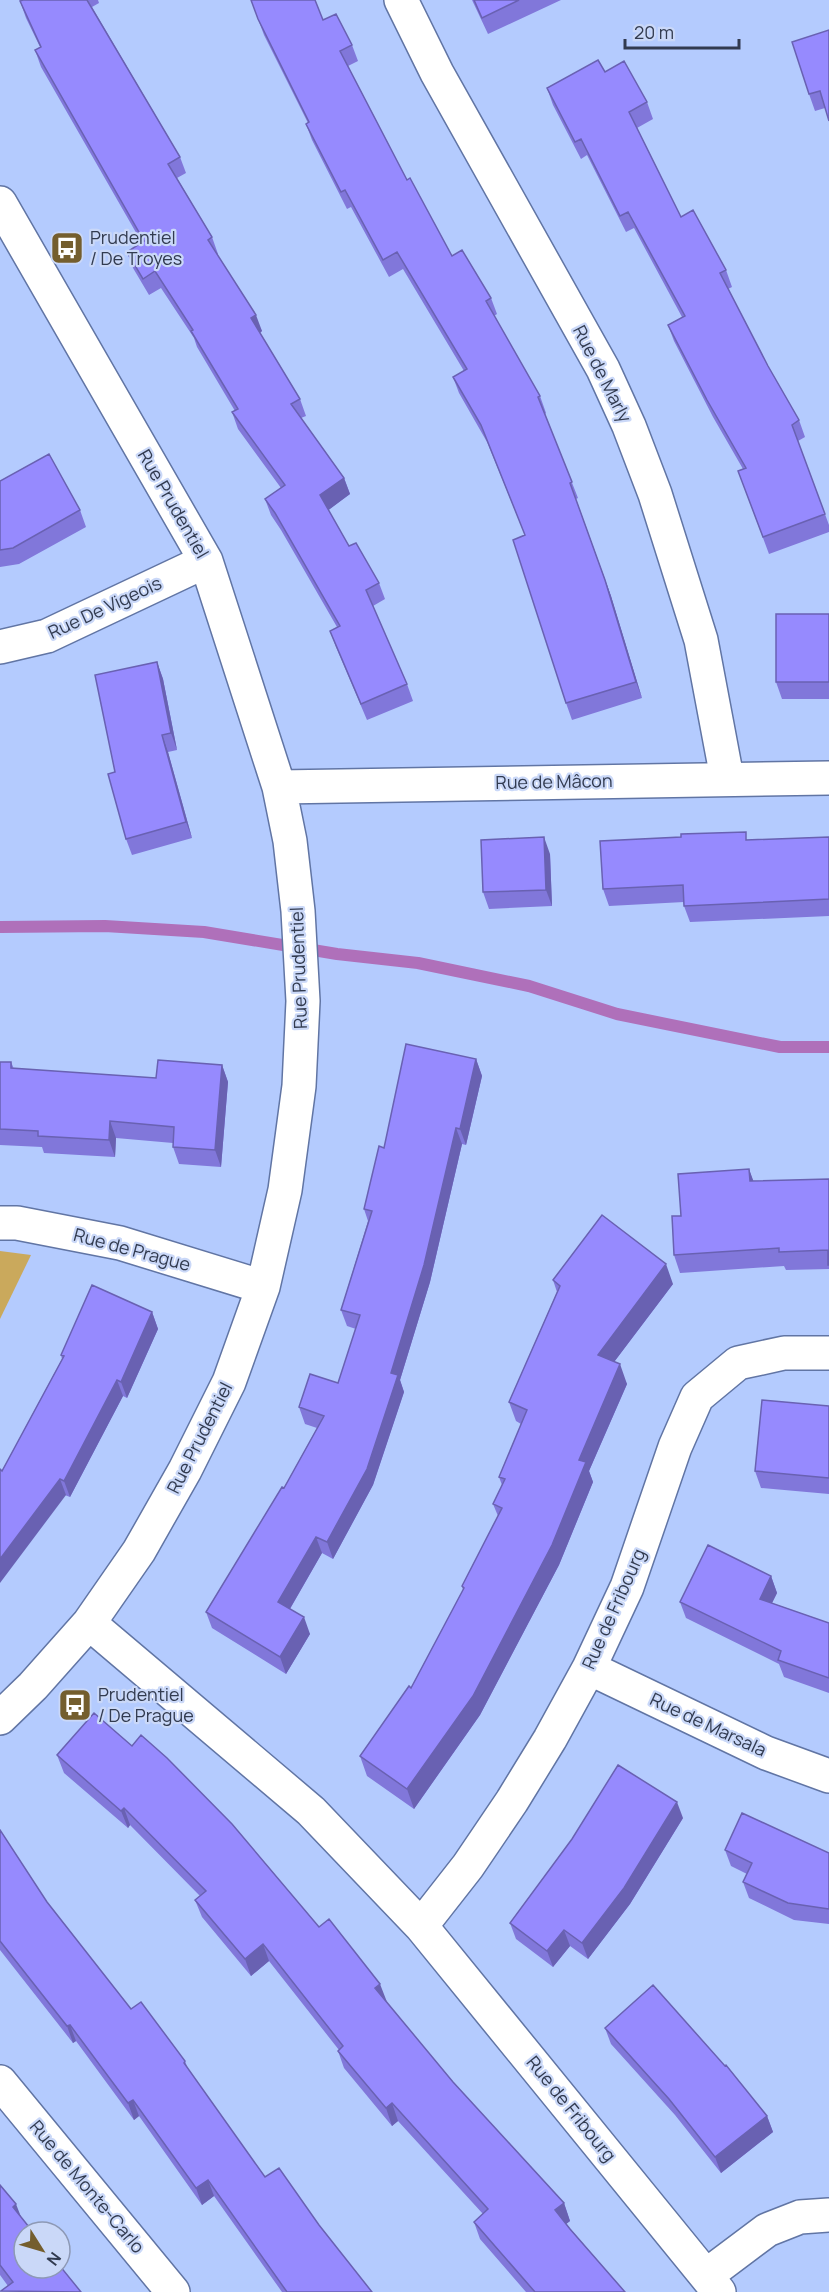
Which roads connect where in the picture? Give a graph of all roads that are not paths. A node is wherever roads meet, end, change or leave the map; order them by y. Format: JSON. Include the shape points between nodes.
{"nodes":[{"id":1,"x":401,"y":0,"type":"edge"},
{"id":2,"x":0,"y":203,"type":"edge"},
{"id":3,"x":206,"y":561,"type":"junction"},
{"id":4,"x":0,"y":646,"type":"edge"},
{"id":5,"x":727,"y":778,"type":"junction"},
{"id":6,"x":829,"y":778,"type":"edge"},
{"id":7,"x":279,"y":787,"type":"junction"},
{"id":8,"x":0,"y":1223,"type":"edge"},
{"id":9,"x":263,"y":1287,"type":"junction"},
{"id":10,"x":829,"y":1353,"type":"edge"},
{"id":11,"x":89,"y":1623,"type":"junction"},
{"id":12,"x":589,"y":1668,"type":"junction"},
{"id":13,"x":0,"y":1718,"type":"edge"},
{"id":14,"x":829,"y":1776,"type":"edge"},
{"id":15,"x":421,"y":1926,"type":"junction"},
{"id":16,"x":0,"y":2082,"type":"edge"},
{"id":17,"x":829,"y":2215,"type":"edge"},
{"id":18,"x":713,"y":2284,"type":"edge"},
{"id":19,"x":173,"y":2292,"type":"edge"}],
"edges":[{"from":1,"to":5,"type":"street","name":"Rue de Marly","via":[[437,73],[603,369],[629,426],[701,640]]},
{"from":2,"to":3,"type":"street","name":"Rue Prudentiel"},
{"from":3,"to":4,"type":"street","name":"Rue De Vigeois","via":[[47,636]]},
{"from":3,"to":7,"type":"street","name":"Rue Prudentiel"},
{"from":5,"to":6,"type":"street","name":"Rue de Mâcon"},
{"from":5,"to":7,"type":"street","name":"Rue de Mâcon"},
{"from":7,"to":9,"type":"street","name":"Rue Prudentiel","via":[[298,911],[303,1002],[299,1086],[285,1190]]},
{"from":8,"to":9,"type":"street","name":"Rue de Prague","via":[[120,1242]]},
{"from":9,"to":11,"type":"street","name":"Rue Prudentiel","via":[[229,1382],[185,1470],[139,1551]]},
{"from":10,"to":12,"type":"street","name":"Rue de Fribourg","via":[[784,1353],[738,1363],[697,1397],[675,1447],[627,1587]]},
{"from":11,"to":13,"type":"street","name":"Rue Prudentiel"},
{"from":11,"to":15,"type":"street","name":"Rue de Fribourg","via":[[310,1811]]},
{"from":12,"to":14,"type":"street","name":"Rue de Marsala","via":[[766,1753]]},
{"from":12,"to":15,"type":"street","name":"Rue de Fribourg","via":[[512,1801]]},
{"from":15,"to":18,"type":"street","name":"Rue de Fribourg"},
{"from":16,"to":19,"type":"street","name":"Rue de Monte-Carlo"},
{"from":17,"to":18,"type":"street","via":[[800,2217],[767,2230]]}]}
